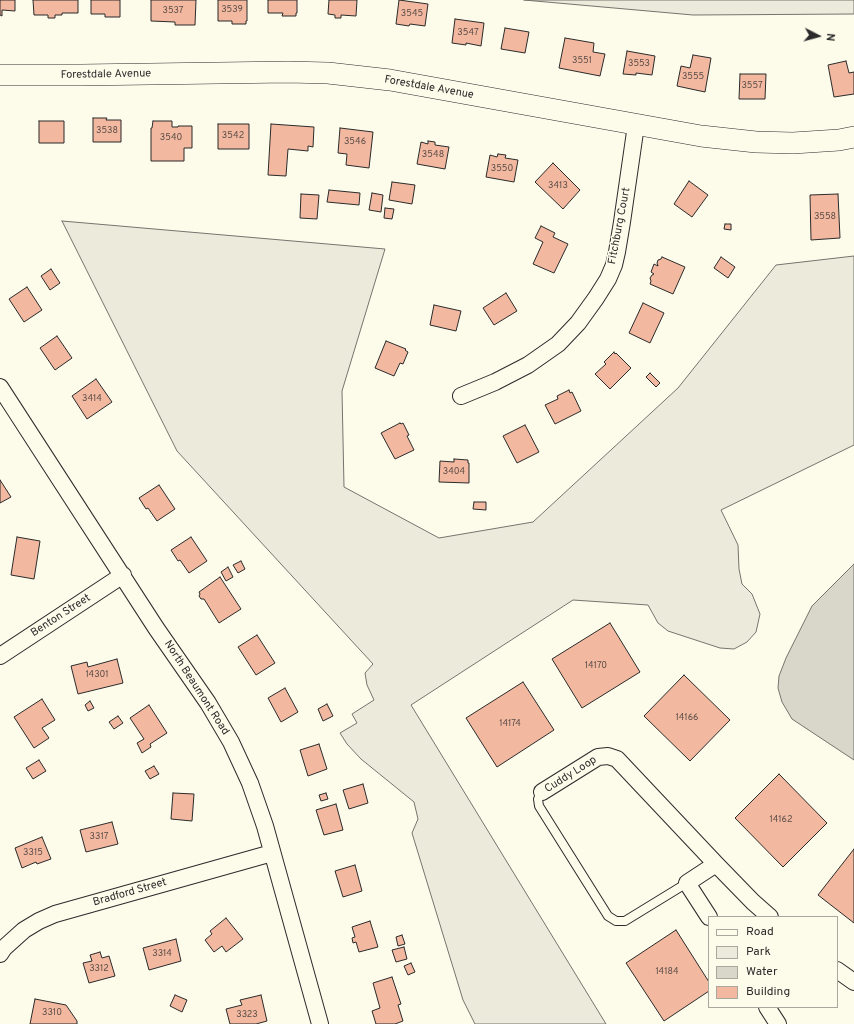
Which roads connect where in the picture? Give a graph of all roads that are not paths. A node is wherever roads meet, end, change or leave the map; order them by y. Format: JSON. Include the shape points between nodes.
{"nodes":[{"id":1,"x":0,"y":75,"type":"edge"},
{"id":2,"x":636,"y":125,"type":"junction"},
{"id":3,"x":854,"y":138,"type":"edge"},
{"id":4,"x":0,"y":387,"type":"edge"},
{"id":5,"x":461,"y":396,"type":"dead end"},
{"id":6,"x":122,"y":575,"type":"junction"},
{"id":7,"x":0,"y":656,"type":"edge"},
{"id":8,"x":542,"y":792,"type":"joint"},
{"id":9,"x":272,"y":853,"type":"junction"},
{"id":10,"x":716,"y":864,"type":"junction"},
{"id":11,"x":687,"y":883,"type":"junction"},
{"id":12,"x":708,"y":916,"type":"edge"},
{"id":13,"x":769,"y":916,"type":"edge"},
{"id":14,"x":0,"y":954,"type":"edge"},
{"id":15,"x":838,"y":971,"type":"edge"},
{"id":16,"x":854,"y":982,"type":"edge"},
{"id":17,"x":768,"y":1008,"type":"edge"},
{"id":18,"x":320,"y":1024,"type":"edge"},
{"id":19,"x":778,"y":1024,"type":"edge"}],
"edges":[{"from":1,"to":2,"type":"street","name":"Forestdale Avenue","via":[[328,73],[390,80]]},
{"from":2,"to":3,"type":"street","name":"Forestdale Avenue","via":[[756,142]]},
{"from":2,"to":5,"type":"street","name":"Fitchburg Court","via":[[614,265],[596,298],[558,344],[528,365]]},
{"from":4,"to":6,"type":"street","name":"North Beaumont Road"},
{"from":6,"to":7,"type":"street","name":"Benton Street"},
{"from":6,"to":9,"type":"street","name":"North Beaumont Road","via":[[208,703],[231,742],[250,783]]},
{"from":8,"to":10,"type":"street","name":"Cuddy Loop","via":[[598,757],[608,756],[617,760]]},
{"from":8,"to":11,"type":"lane","name":"Cuddy Loop","via":[[538,798],[539,806],[608,916],[616,921],[625,921]]},
{"from":9,"to":14,"type":"street","name":"Bradford Street","via":[[55,914],[24,930]]},
{"from":9,"to":18,"type":"street","name":"North Beaumont Road"},
{"from":10,"to":11,"type":"street","name":"Cuddy Loop"},
{"from":10,"to":13,"type":"street","name":"Cuddy Loop"},
{"from":11,"to":12,"type":"street"},
{"from":15,"to":16,"type":"street"},
{"from":17,"to":19,"type":"street"}]}
